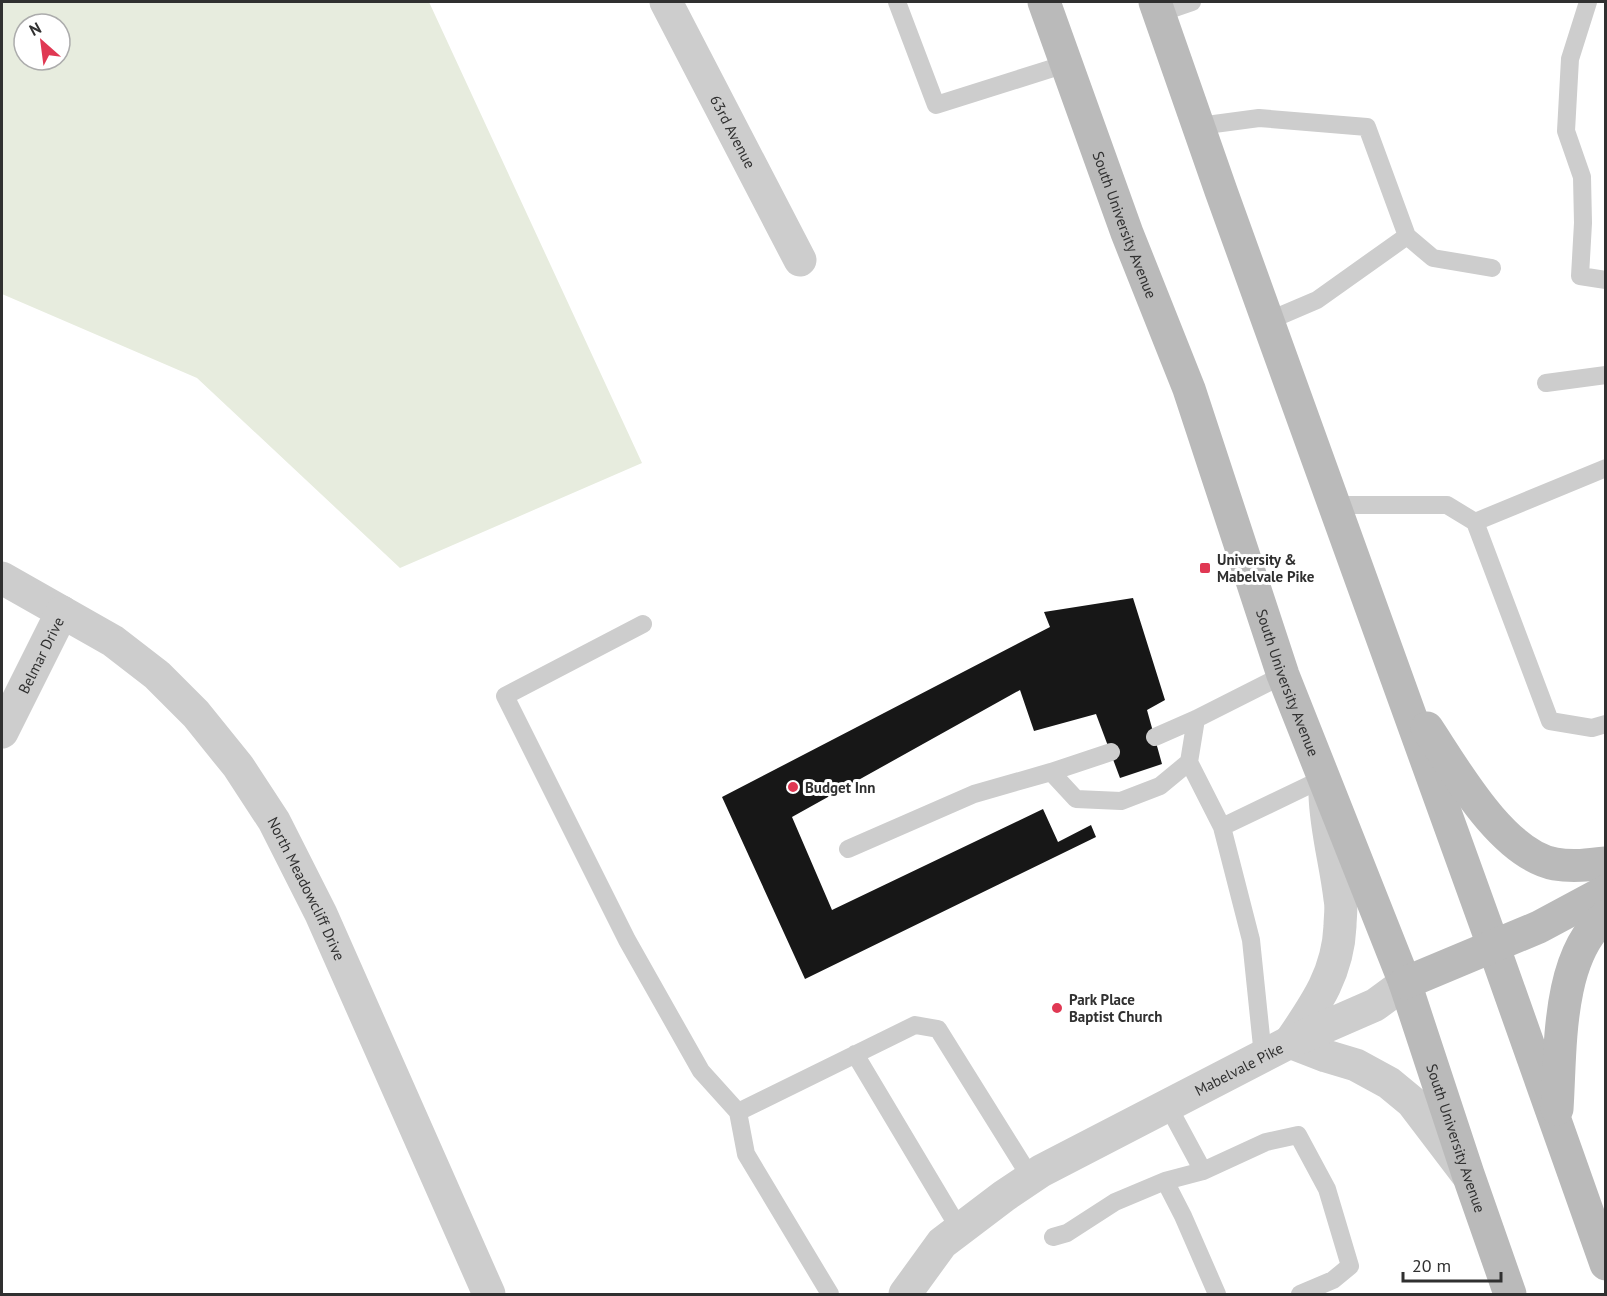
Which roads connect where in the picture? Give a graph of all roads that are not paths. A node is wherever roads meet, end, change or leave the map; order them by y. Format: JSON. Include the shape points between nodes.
{"nodes":[{"id":1,"x":666,"y":2,"type":"edge"},
{"id":2,"x":897,"y":2,"type":"edge"},
{"id":3,"x":1044,"y":2,"type":"edge"},
{"id":4,"x":1192,"y":2,"type":"edge"},
{"id":5,"x":1588,"y":2,"type":"edge"},
{"id":6,"x":1158,"y":7,"type":"edge"},
{"id":7,"x":1066,"y":64,"type":"junction"},
{"id":8,"x":1198,"y":126,"type":"junction"},
{"id":9,"x":1407,"y":236,"type":"junction"},
{"id":10,"x":800,"y":260,"type":"dead end"},
{"id":11,"x":1492,"y":268,"type":"dead end"},
{"id":12,"x":1605,"y":280,"type":"edge"},
{"id":13,"x":1268,"y":321,"type":"junction"},
{"id":14,"x":1605,"y":375,"type":"edge"},
{"id":15,"x":1546,"y":383,"type":"dead end"},
{"id":16,"x":1605,"y":468,"type":"edge"},
{"id":17,"x":1333,"y":505,"type":"junction"},
{"id":18,"x":1468,"y":517,"type":"junction"},
{"id":19,"x":2,"y":578,"type":"edge"},
{"id":20,"x":62,"y":612,"type":"junction"},
{"id":21,"x":643,"y":624,"type":"dead end"},
{"id":22,"x":1283,"y":675,"type":"junction"},
{"id":23,"x":1399,"y":687,"type":"junction"},
{"id":24,"x":1196,"y":719,"type":"junction"},
{"id":25,"x":1605,"y":723,"type":"edge"},
{"id":26,"x":2,"y":732,"type":"edge"},
{"id":27,"x":1155,"y":737,"type":"dead end"},
{"id":28,"x":1111,"y":752,"type":"dead end"},
{"id":29,"x":1189,"y":762,"type":"junction"},
{"id":30,"x":1051,"y":772,"type":"junction"},
{"id":31,"x":1324,"y":778,"type":"junction"},
{"id":32,"x":1222,"y":826,"type":"junction"},
{"id":33,"x":848,"y":849,"type":"dead end"},
{"id":34,"x":1605,"y":864,"type":"edge"},
{"id":35,"x":1605,"y":891,"type":"edge"},
{"id":36,"x":1605,"y":916,"type":"edge"},
{"id":37,"x":1493,"y":945,"type":"junction"},
{"id":38,"x":1404,"y":983,"type":"junction"},
{"id":39,"x":1277,"y":1049,"type":"junction"},
{"id":40,"x":855,"y":1054,"type":"junction"},
{"id":41,"x":1168,"y":1106,"type":"junction"},
{"id":42,"x":738,"y":1112,"type":"junction"},
{"id":43,"x":1556,"y":1123,"type":"junction"},
{"id":44,"x":1203,"y":1171,"type":"junction"},
{"id":45,"x":1468,"y":1174,"type":"junction"},
{"id":46,"x":1031,"y":1178,"type":"junction"},
{"id":47,"x":1164,"y":1181,"type":"junction"},
{"id":48,"x":960,"y":1230,"type":"junction"},
{"id":49,"x":1053,"y":1237,"type":"dead end"},
{"id":50,"x":1605,"y":1264,"type":"edge"},
{"id":51,"x":489,"y":1294,"type":"edge"},
{"id":52,"x":830,"y":1294,"type":"edge"},
{"id":53,"x":905,"y":1294,"type":"edge"},
{"id":54,"x":1217,"y":1294,"type":"edge"},
{"id":55,"x":1300,"y":1294,"type":"edge"},
{"id":56,"x":1510,"y":1294,"type":"edge"}],
"edges":[{"from":1,"to":10,"type":"street","name":"63rd Avenue"},
{"from":2,"to":7,"type":"lane","via":[[936,105]]},
{"from":3,"to":7,"type":"main road","name":"South University Avenue"},
{"from":4,"to":6,"type":"lane"},
{"from":5,"to":12,"type":"lane","via":[[1570,59],[1566,131],[1582,177],[1580,276]]},
{"from":6,"to":8,"type":"main road"},
{"from":7,"to":22,"type":"main road","name":"South University Avenue","via":[[1189,389]]},
{"from":8,"to":9,"type":"lane","via":[[1259,117],[1367,127]]},
{"from":8,"to":13,"type":"main road"},
{"from":9,"to":11,"type":"lane","via":[[1433,258]]},
{"from":9,"to":13,"type":"lane","via":[[1317,300]]},
{"from":13,"to":17,"type":"main road"},
{"from":14,"to":15,"type":"lane"},
{"from":16,"to":18,"type":"lane"},
{"from":17,"to":18,"type":"lane","via":[[1446,505]]},
{"from":17,"to":23,"type":"main road"},
{"from":18,"to":25,"type":"lane","via":[[1550,721],[1592,728]]},
{"from":19,"to":20,"type":"street","name":"North Meadowcliff Drive"},
{"from":20,"to":26,"type":"street","name":"Belmar Drive"},
{"from":20,"to":51,"type":"street","name":"North Meadowcliff Drive","via":[[113,641],[157,675],[196,714],[238,766],[274,821],[321,914]]},
{"from":21,"to":42,"type":"lane","via":[[505,696],[627,940],[701,1071]]},
{"from":22,"to":24,"type":"lane"},
{"from":22,"to":31,"type":"main road","name":"South University Avenue"},
{"from":23,"to":34,"type":"main road","via":[[1481,807],[1507,836],[1553,864]]},
{"from":23,"to":37,"type":"main road"},
{"from":24,"to":27,"type":"lane"},
{"from":24,"to":29,"type":"lane"},
{"from":28,"to":30,"type":"lane"},
{"from":29,"to":30,"type":"lane","via":[[1160,786],[1121,801],[1076,799]]},
{"from":29,"to":32,"type":"lane"},
{"from":30,"to":33,"type":"lane","via":[[974,794]]},
{"from":31,"to":32,"type":"lane"},
{"from":31,"to":38,"type":"main road","name":"South University Avenue"},
{"from":31,"to":39,"type":"street","via":[[1325,812],[1341,902],[1339,947],[1319,1000]]},
{"from":32,"to":39,"type":"lane"},
{"from":35,"to":37,"type":"main road","name":"Mabelvale Pike","via":[[1539,927]]},
{"from":36,"to":43,"type":"main road","via":[[1579,952],[1568,981]]},
{"from":37,"to":38,"type":"main road","name":"Mabelvale Pike"},
{"from":37,"to":43,"type":"main road"},
{"from":38,"to":39,"type":"street","name":"Mabelvale Pike","via":[[1375,1005]]},
{"from":38,"to":45,"type":"main road","name":"South University Avenue"},
{"from":39,"to":41,"type":"street","name":"Mabelvale Pike"},
{"from":39,"to":45,"type":"street","via":[[1356,1065],[1389,1083],[1412,1102]]},
{"from":40,"to":42,"type":"lane"},
{"from":40,"to":46,"type":"lane","via":[[915,1025],[938,1029]]},
{"from":40,"to":48,"type":"lane"},
{"from":41,"to":44,"type":"lane"},
{"from":41,"to":46,"type":"street","name":"Mabelvale Pike"},
{"from":42,"to":52,"type":"lane","via":[[746,1154]]},
{"from":43,"to":50,"type":"main road"},
{"from":44,"to":47,"type":"lane"},
{"from":44,"to":55,"type":"lane","via":[[1266,1142],[1298,1135],[1327,1189],[1350,1266],[1333,1280]]},
{"from":45,"to":56,"type":"main road","name":"South University Avenue"},
{"from":46,"to":48,"type":"street","name":"Mabelvale Pike"},
{"from":47,"to":49,"type":"lane","via":[[1115,1202],[1067,1233]]},
{"from":47,"to":54,"type":"lane"},
{"from":48,"to":53,"type":"street","name":"Mabelvale Pike","via":[[942,1243]]}]}
